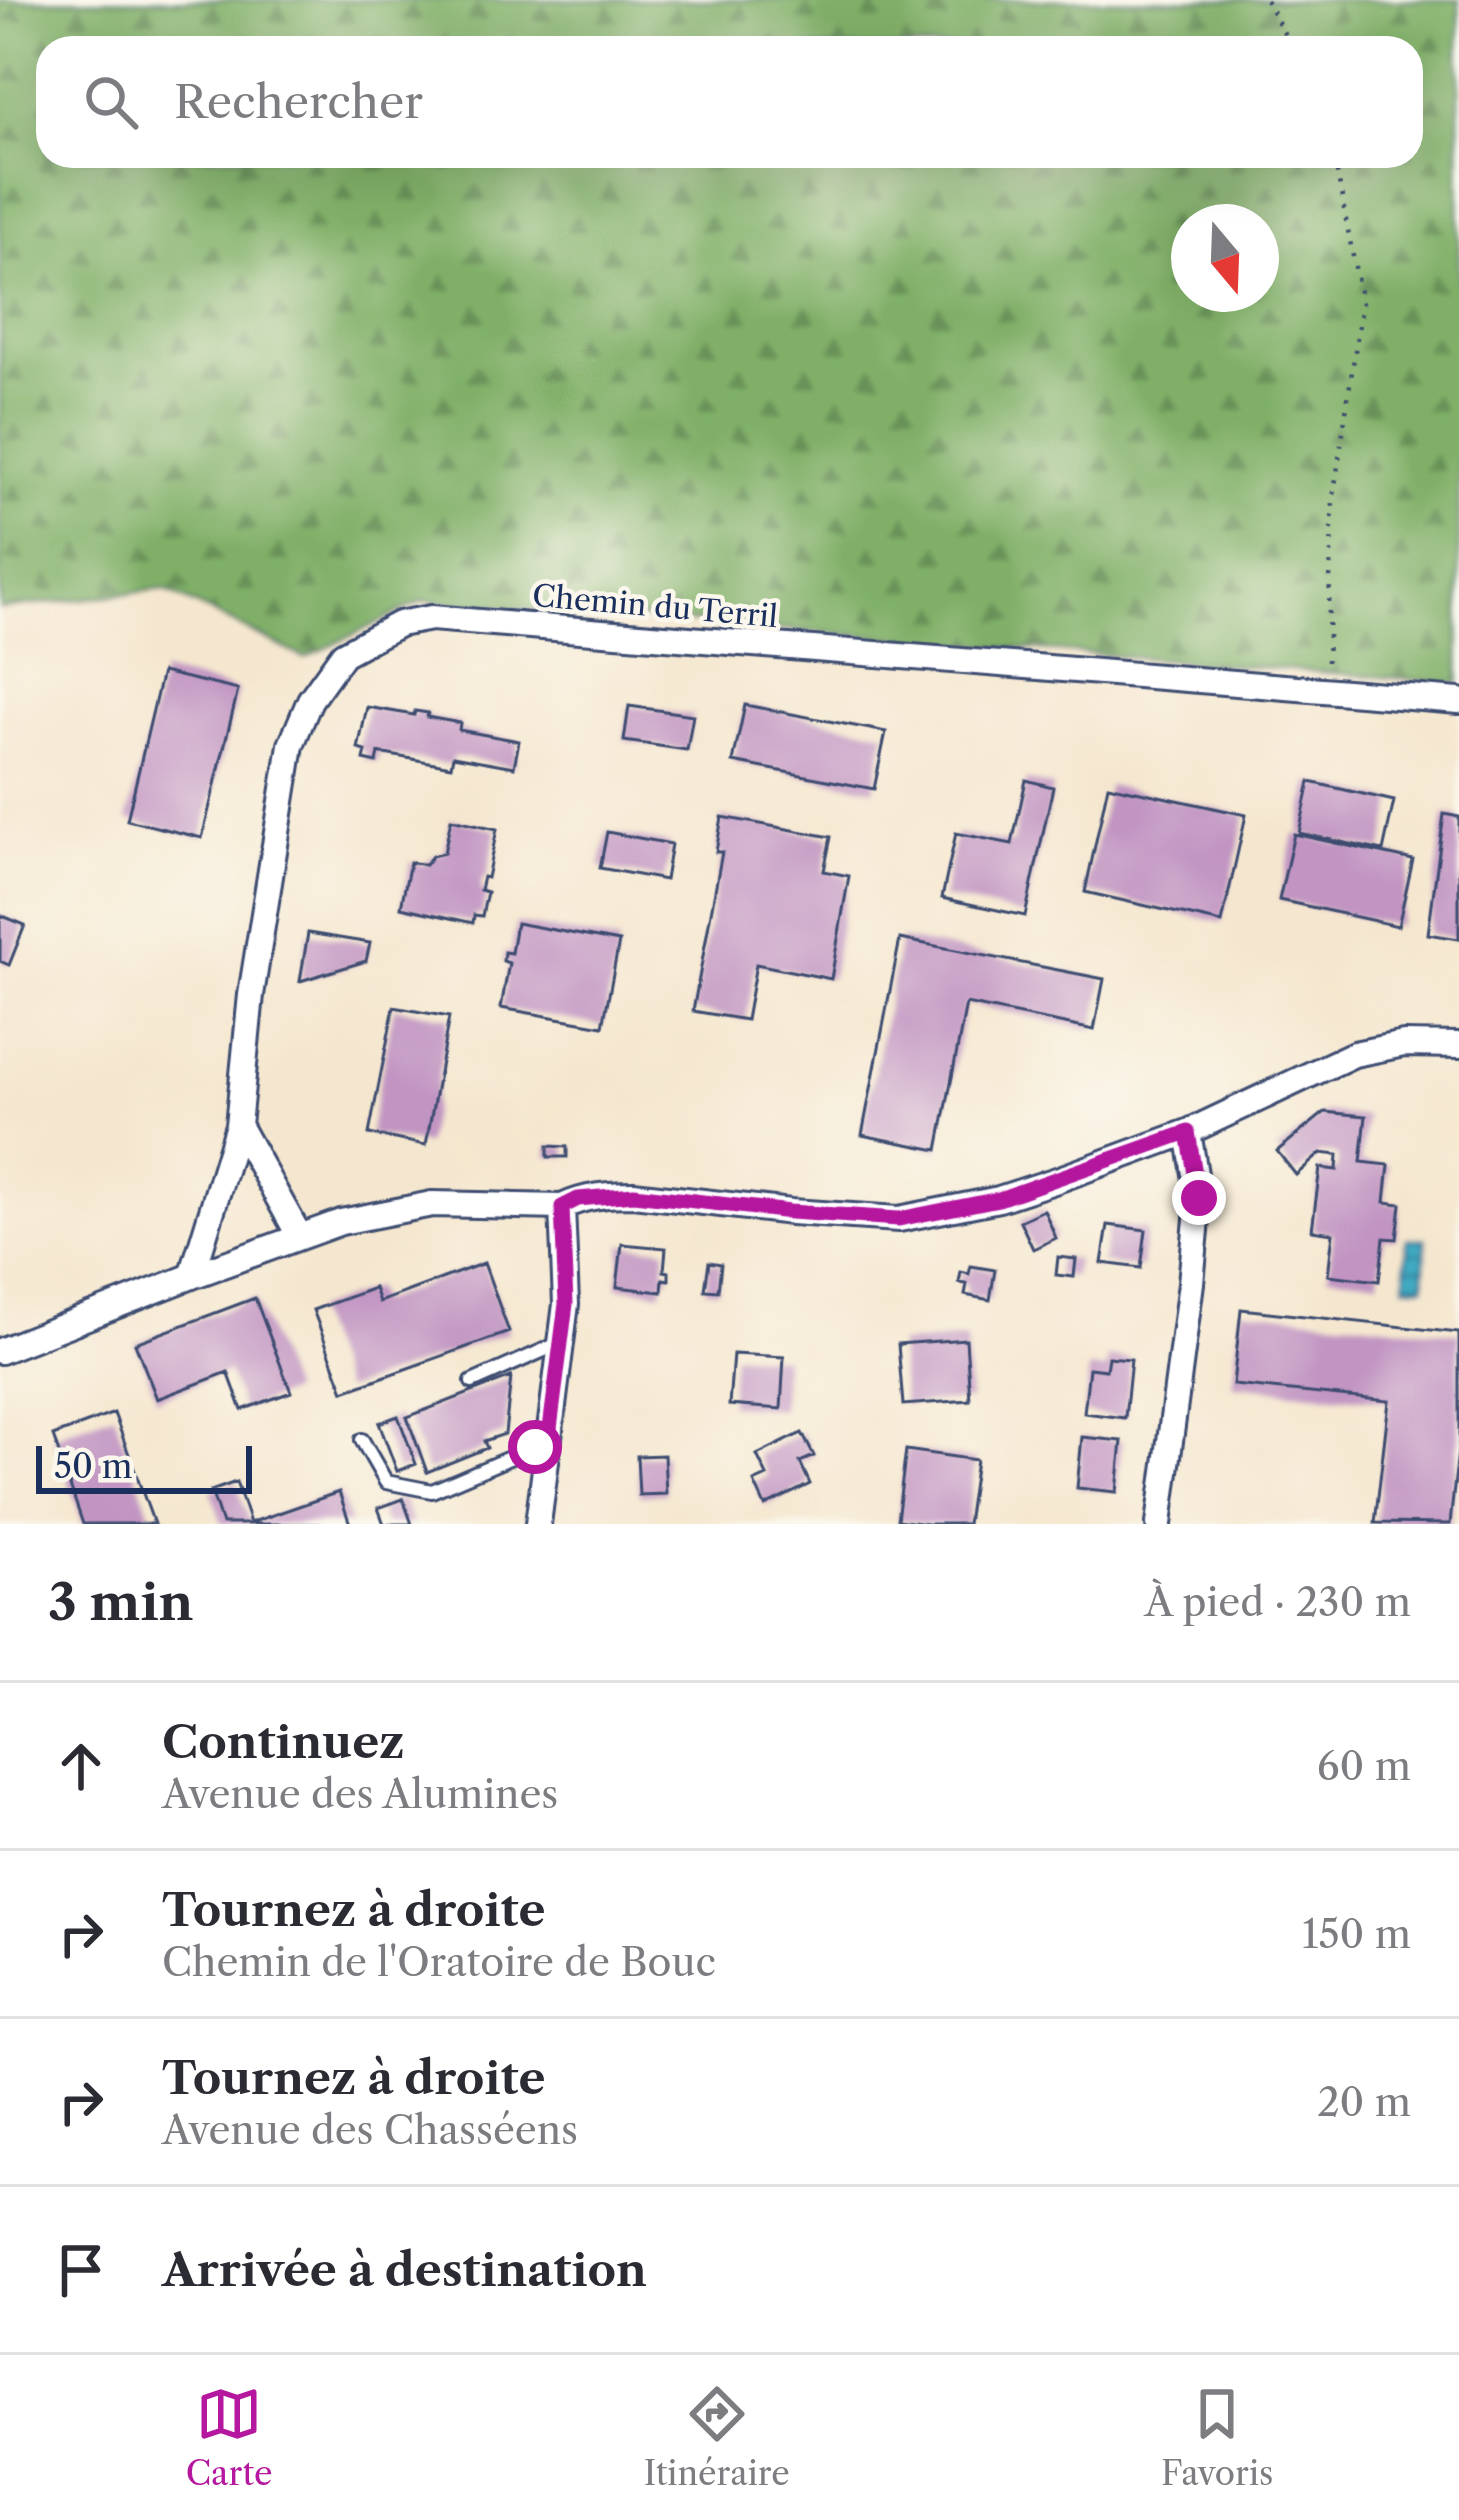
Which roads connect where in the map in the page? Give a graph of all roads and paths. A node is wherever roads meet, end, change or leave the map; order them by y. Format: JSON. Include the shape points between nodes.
{"nodes":[{"id":1,"x":1266,"y":0,"type":"edge"},
{"id":2,"x":1286,"y":36,"type":"edge"},
{"id":3,"x":1336,"y":168,"type":"edge"},
{"id":4,"x":1327,"y":691,"type":"junction"},
{"id":5,"x":1459,"y":701,"type":"edge"},
{"id":6,"x":1459,"y":1045,"type":"edge"},
{"id":7,"x":238,"y":1125,"type":"junction"},
{"id":8,"x":1188,"y":1132,"type":"junction"},
{"id":9,"x":562,"y":1207,"type":"junction"},
{"id":10,"x":300,"y":1237,"type":"junction"},
{"id":11,"x":192,"y":1276,"type":"junction"},
{"id":12,"x":561,"y":1342,"type":"junction"},
{"id":13,"x":0,"y":1351,"type":"edge"},
{"id":14,"x":472,"y":1382,"type":"dead end"},
{"id":15,"x":362,"y":1440,"type":"dead end"},
{"id":16,"x":548,"y":1444,"type":"junction"},
{"id":17,"x":538,"y":1524,"type":"edge"},
{"id":18,"x":1159,"y":1524,"type":"edge"}],
"edges":[{"from":1,"to":2,"type":"path"},
{"from":3,"to":4,"type":"path","via":[[1362,304],[1333,499]]},
{"from":4,"to":5,"type":"street","name":"Chemin du Terril"},
{"from":4,"to":7,"type":"street","name":"Chemin du Terril","via":[[431,618],[399,624],[343,654],[291,745],[250,995]]},
{"from":6,"to":8,"type":"street","via":[[1354,1054]]},
{"from":7,"to":10,"type":"street"},
{"from":7,"to":11,"type":"street","name":"Chemin du Terril"},
{"from":8,"to":9,"type":"street","via":[[999,1199],[899,1219],[634,1194]]},
{"from":8,"to":18,"type":"street","via":[[1199,1198]]},
{"from":9,"to":10,"type":"street","via":[[432,1204]]},
{"from":9,"to":12,"type":"street"},
{"from":10,"to":11,"type":"street"},
{"from":11,"to":13,"type":"street"},
{"from":12,"to":14,"type":"lane"},
{"from":12,"to":16,"type":"street"},
{"from":15,"to":16,"type":"lane","via":[[386,1482],[432,1491]]},
{"from":16,"to":17,"type":"street"}]}
